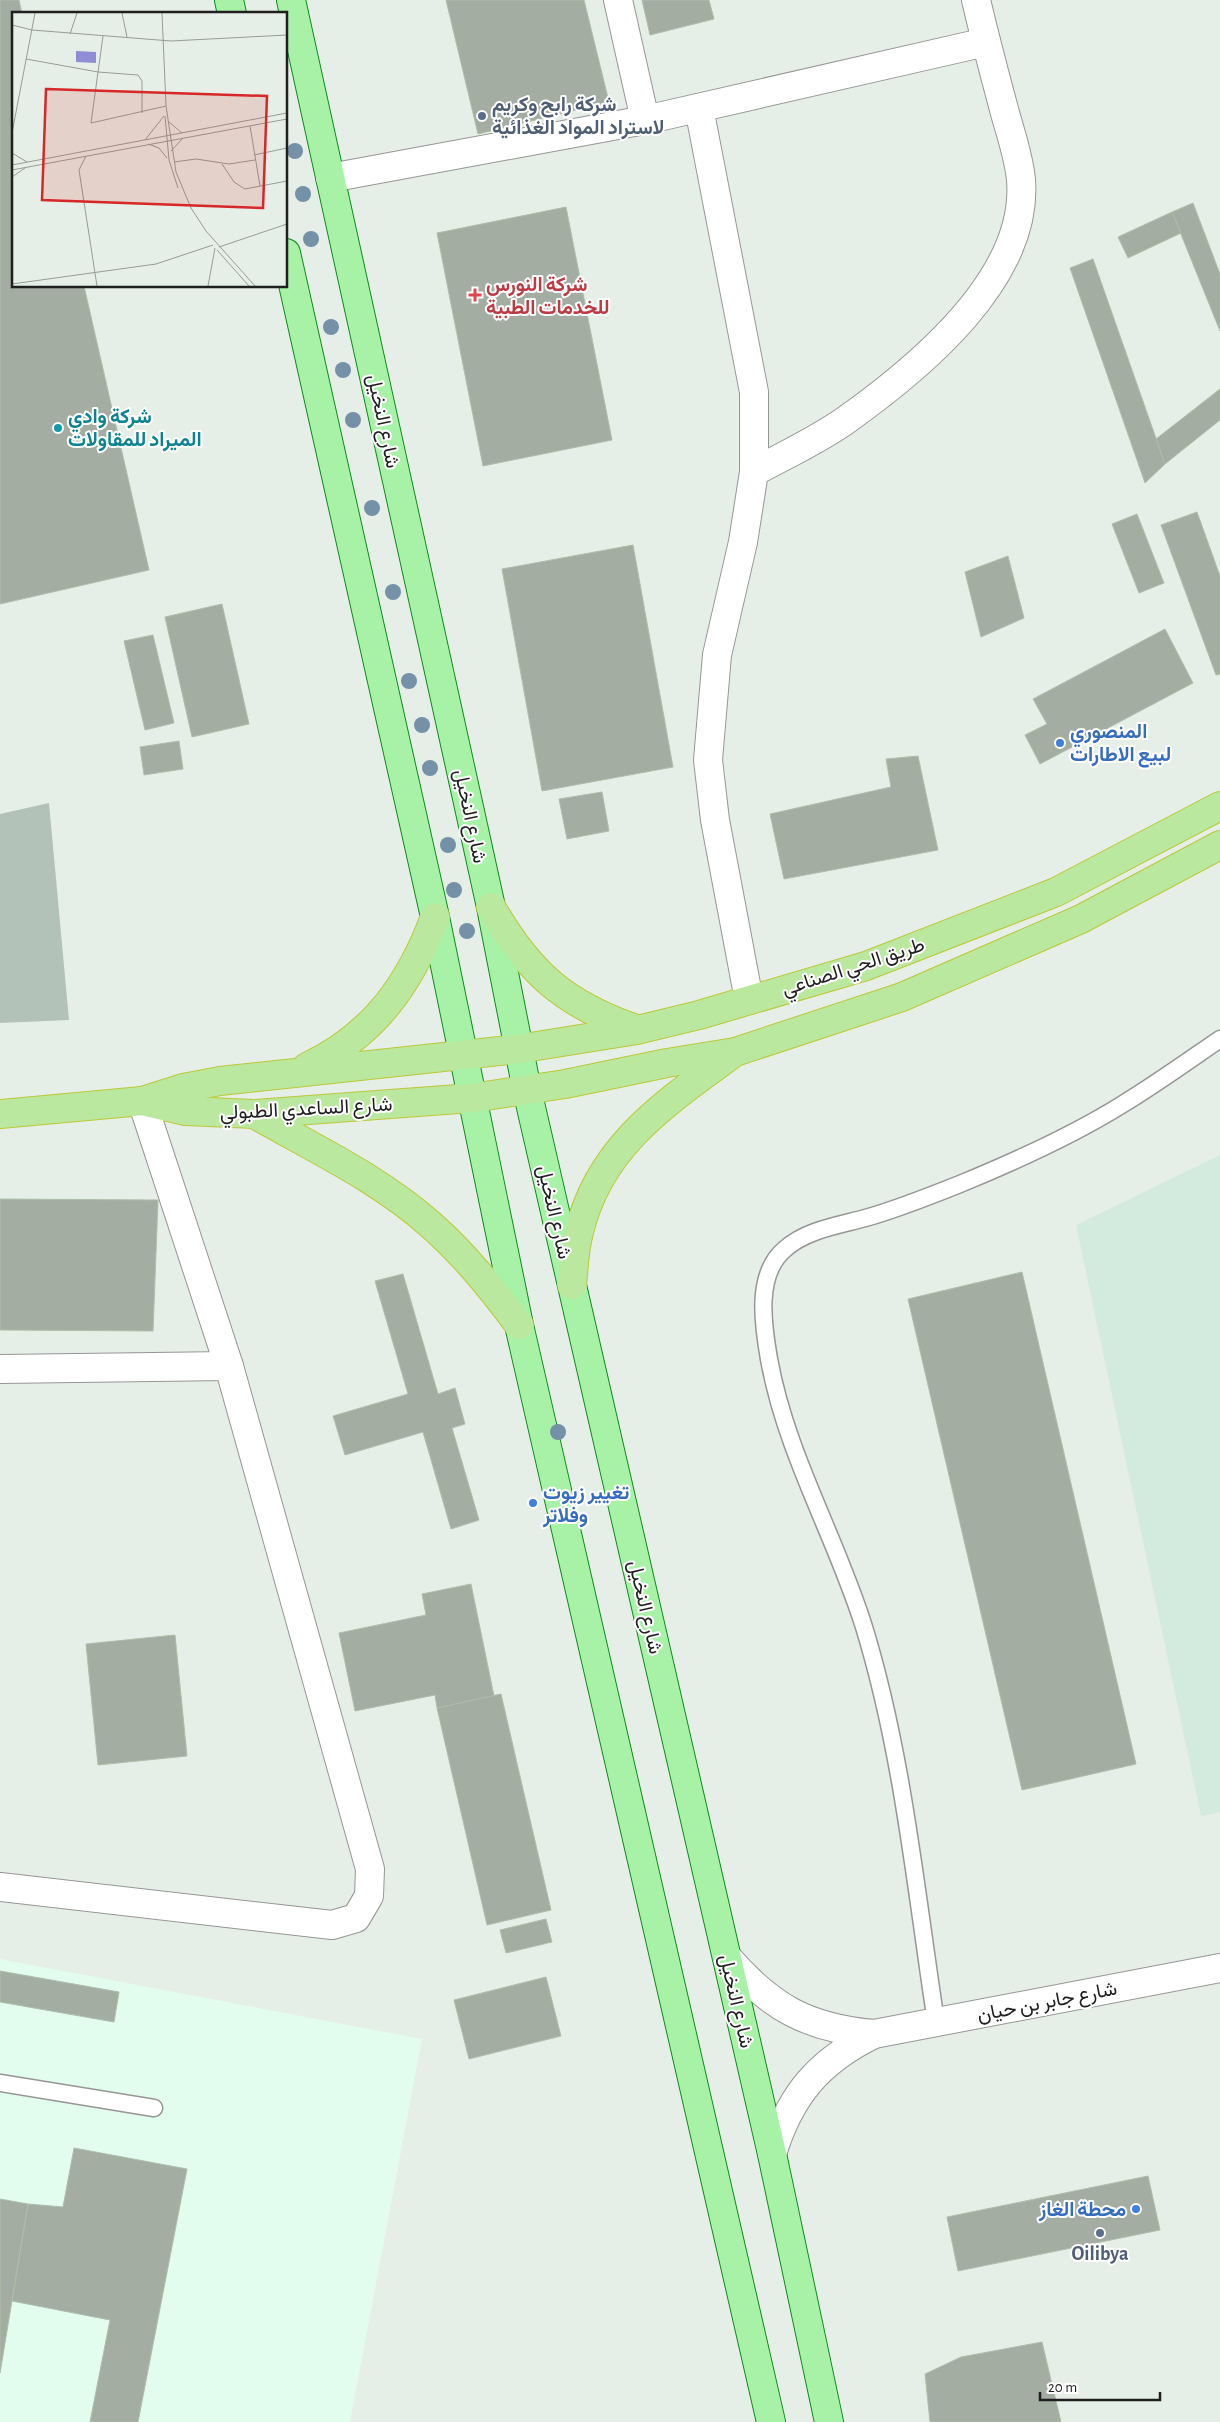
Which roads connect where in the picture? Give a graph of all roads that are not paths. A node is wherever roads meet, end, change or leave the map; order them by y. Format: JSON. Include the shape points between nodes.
{"nodes":[{"id":1,"x":291,"y":0,"type":"edge"},
{"id":2,"x":618,"y":0,"type":"edge"},
{"id":3,"x":976,"y":0,"type":"edge"},
{"id":4,"x":986,"y":42,"type":"junction"},
{"id":5,"x":699,"y":108,"type":"junction"},
{"id":6,"x":645,"y":120,"type":"junction"},
{"id":7,"x":330,"y":178,"type":"junction"},
{"id":8,"x":288,"y":262,"type":"edge"},
{"id":9,"x":754,"y":472,"type":"junction"},
{"id":10,"x":1220,"y":806,"type":"edge"},
{"id":11,"x":1220,"y":845,"type":"edge"},
{"id":12,"x":491,"y":907,"type":"junction"},
{"id":13,"x":436,"y":917,"type":"junction"},
{"id":14,"x":750,"y":1000,"type":"junction"},
{"id":15,"x":638,"y":1030,"type":"junction"},
{"id":16,"x":1220,"y":1040,"type":"edge"},
{"id":17,"x":518,"y":1049,"type":"junction"},
{"id":18,"x":735,"y":1052,"type":"junction"},
{"id":19,"x":463,"y":1056,"type":"junction"},
{"id":20,"x":296,"y":1073,"type":"junction"},
{"id":21,"x":526,"y":1090,"type":"junction"},
{"id":22,"x":472,"y":1098,"type":"junction"},
{"id":23,"x":142,"y":1101,"type":"junction"},
{"id":24,"x":0,"y":1114,"type":"edge"},
{"id":25,"x":254,"y":1114,"type":"junction"},
{"id":26,"x":572,"y":1285,"type":"junction"},
{"id":27,"x":519,"y":1325,"type":"junction"},
{"id":28,"x":229,"y":1366,"type":"junction"},
{"id":29,"x":0,"y":1369,"type":"edge"},
{"id":30,"x":0,"y":1887,"type":"edge"},
{"id":31,"x":727,"y":1957,"type":"junction"},
{"id":32,"x":1220,"y":1968,"type":"edge"},
{"id":33,"x":936,"y":2022,"type":"junction"},
{"id":34,"x":874,"y":2034,"type":"junction"},
{"id":35,"x":0,"y":2083,"type":"edge"},
{"id":36,"x":154,"y":2108,"type":"dead end"},
{"id":37,"x":772,"y":2154,"type":"junction"},
{"id":38,"x":771,"y":2422,"type":"edge"},
{"id":39,"x":830,"y":2422,"type":"edge"}],
"edges":[{"from":1,"to":7,"type":"main road","name":"شارع النخيل"},
{"from":2,"to":6,"type":"street"},
{"from":3,"to":4,"type":"street"},
{"from":4,"to":5,"type":"street"},
{"from":4,"to":9,"type":"street","via":[[1020,180],[1020,212],[1012,243],[999,271],[955,327],[904,375],[845,421]]},
{"from":5,"to":6,"type":"street"},
{"from":5,"to":9,"type":"street","via":[[754,392]]},
{"from":6,"to":7,"type":"street"},
{"from":7,"to":12,"type":"main road","name":"شارع النخيل"},
{"from":8,"to":13,"type":"main road"},
{"from":9,"to":14,"type":"street","via":[[743,542],[717,655],[708,760],[715,820]]},
{"from":10,"to":14,"type":"highway","name":"طريق الحي الصناعي","via":[[1056,892],[866,966]]},
{"from":11,"to":18,"type":"highway","name":"طريق الحي الصناعي","via":[[1081,919],[902,997]]},
{"from":12,"to":15,"type":"highway","via":[[507,936],[550,985],[606,1019]]},
{"from":12,"to":17,"type":"main road","name":"شارع النخيل"},
{"from":13,"to":19,"type":"main road"},
{"from":13,"to":20,"type":"highway","via":[[405,982],[383,1011],[335,1052]]},
{"from":14,"to":15,"type":"highway","name":"طريق الحي الصناعي"},
{"from":15,"to":17,"type":"highway","name":"طريق الحي الصناعي"},
{"from":16,"to":33,"type":"lane","via":[[1122,1105],[1009,1163],[899,1208],[808,1235],[786,1248],[775,1260],[767,1277],[764,1296],[766,1337],[778,1402],[863,1623],[878,1678],[903,1807]]},
{"from":17,"to":19,"type":"highway","name":"طريق الحي الصناعي"},
{"from":17,"to":21,"type":"main road","name":"شارع النخيل"},
{"from":18,"to":21,"type":"highway","name":"طريق الحي الصناعي"},
{"from":18,"to":26,"type":"highway","via":[[638,1128],[607,1165],[578,1233]]},
{"from":19,"to":20,"type":"highway","name":"شارع الساعدي الطبولي"},
{"from":19,"to":22,"type":"main road"},
{"from":20,"to":23,"type":"highway","name":"شارع الساعدي الطبولي","via":[[199,1084]]},
{"from":21,"to":22,"type":"highway","name":"طريق الحي الصناعي"},
{"from":21,"to":26,"type":"main road","name":"شارع النخيل"},
{"from":22,"to":25,"type":"highway","name":"شارع الساعدي الطبولي"},
{"from":22,"to":27,"type":"main road"},
{"from":23,"to":24,"type":"highway","name":"شارع الساعدي الطبولي"},
{"from":23,"to":25,"type":"highway","name":"شارع الساعدي الطبولي","via":[[186,1111]]},
{"from":23,"to":28,"type":"street"},
{"from":25,"to":27,"type":"highway","via":[[376,1184],[430,1224],[478,1272]]},
{"from":26,"to":31,"type":"main road","name":"شارع النخيل"},
{"from":27,"to":38,"type":"main road"},
{"from":28,"to":29,"type":"street"},
{"from":28,"to":30,"type":"street","via":[[370,1869],[369,1896],[356,1918],[332,1925]]},
{"from":31,"to":34,"type":"street","via":[[768,1999],[794,2014],[846,2032]]},
{"from":31,"to":37,"type":"main road","name":"شارع النخيل"},
{"from":32,"to":33,"type":"street","name":"شارع جابر بن حيان"},
{"from":33,"to":34,"type":"street","name":"شارع جابر بن حيان"},
{"from":34,"to":37,"type":"street","via":[[852,2044],[814,2075],[795,2098],[781,2125]]},
{"from":35,"to":36,"type":"lane"},
{"from":37,"to":39,"type":"main road","name":"شارع النخيل"}]}
